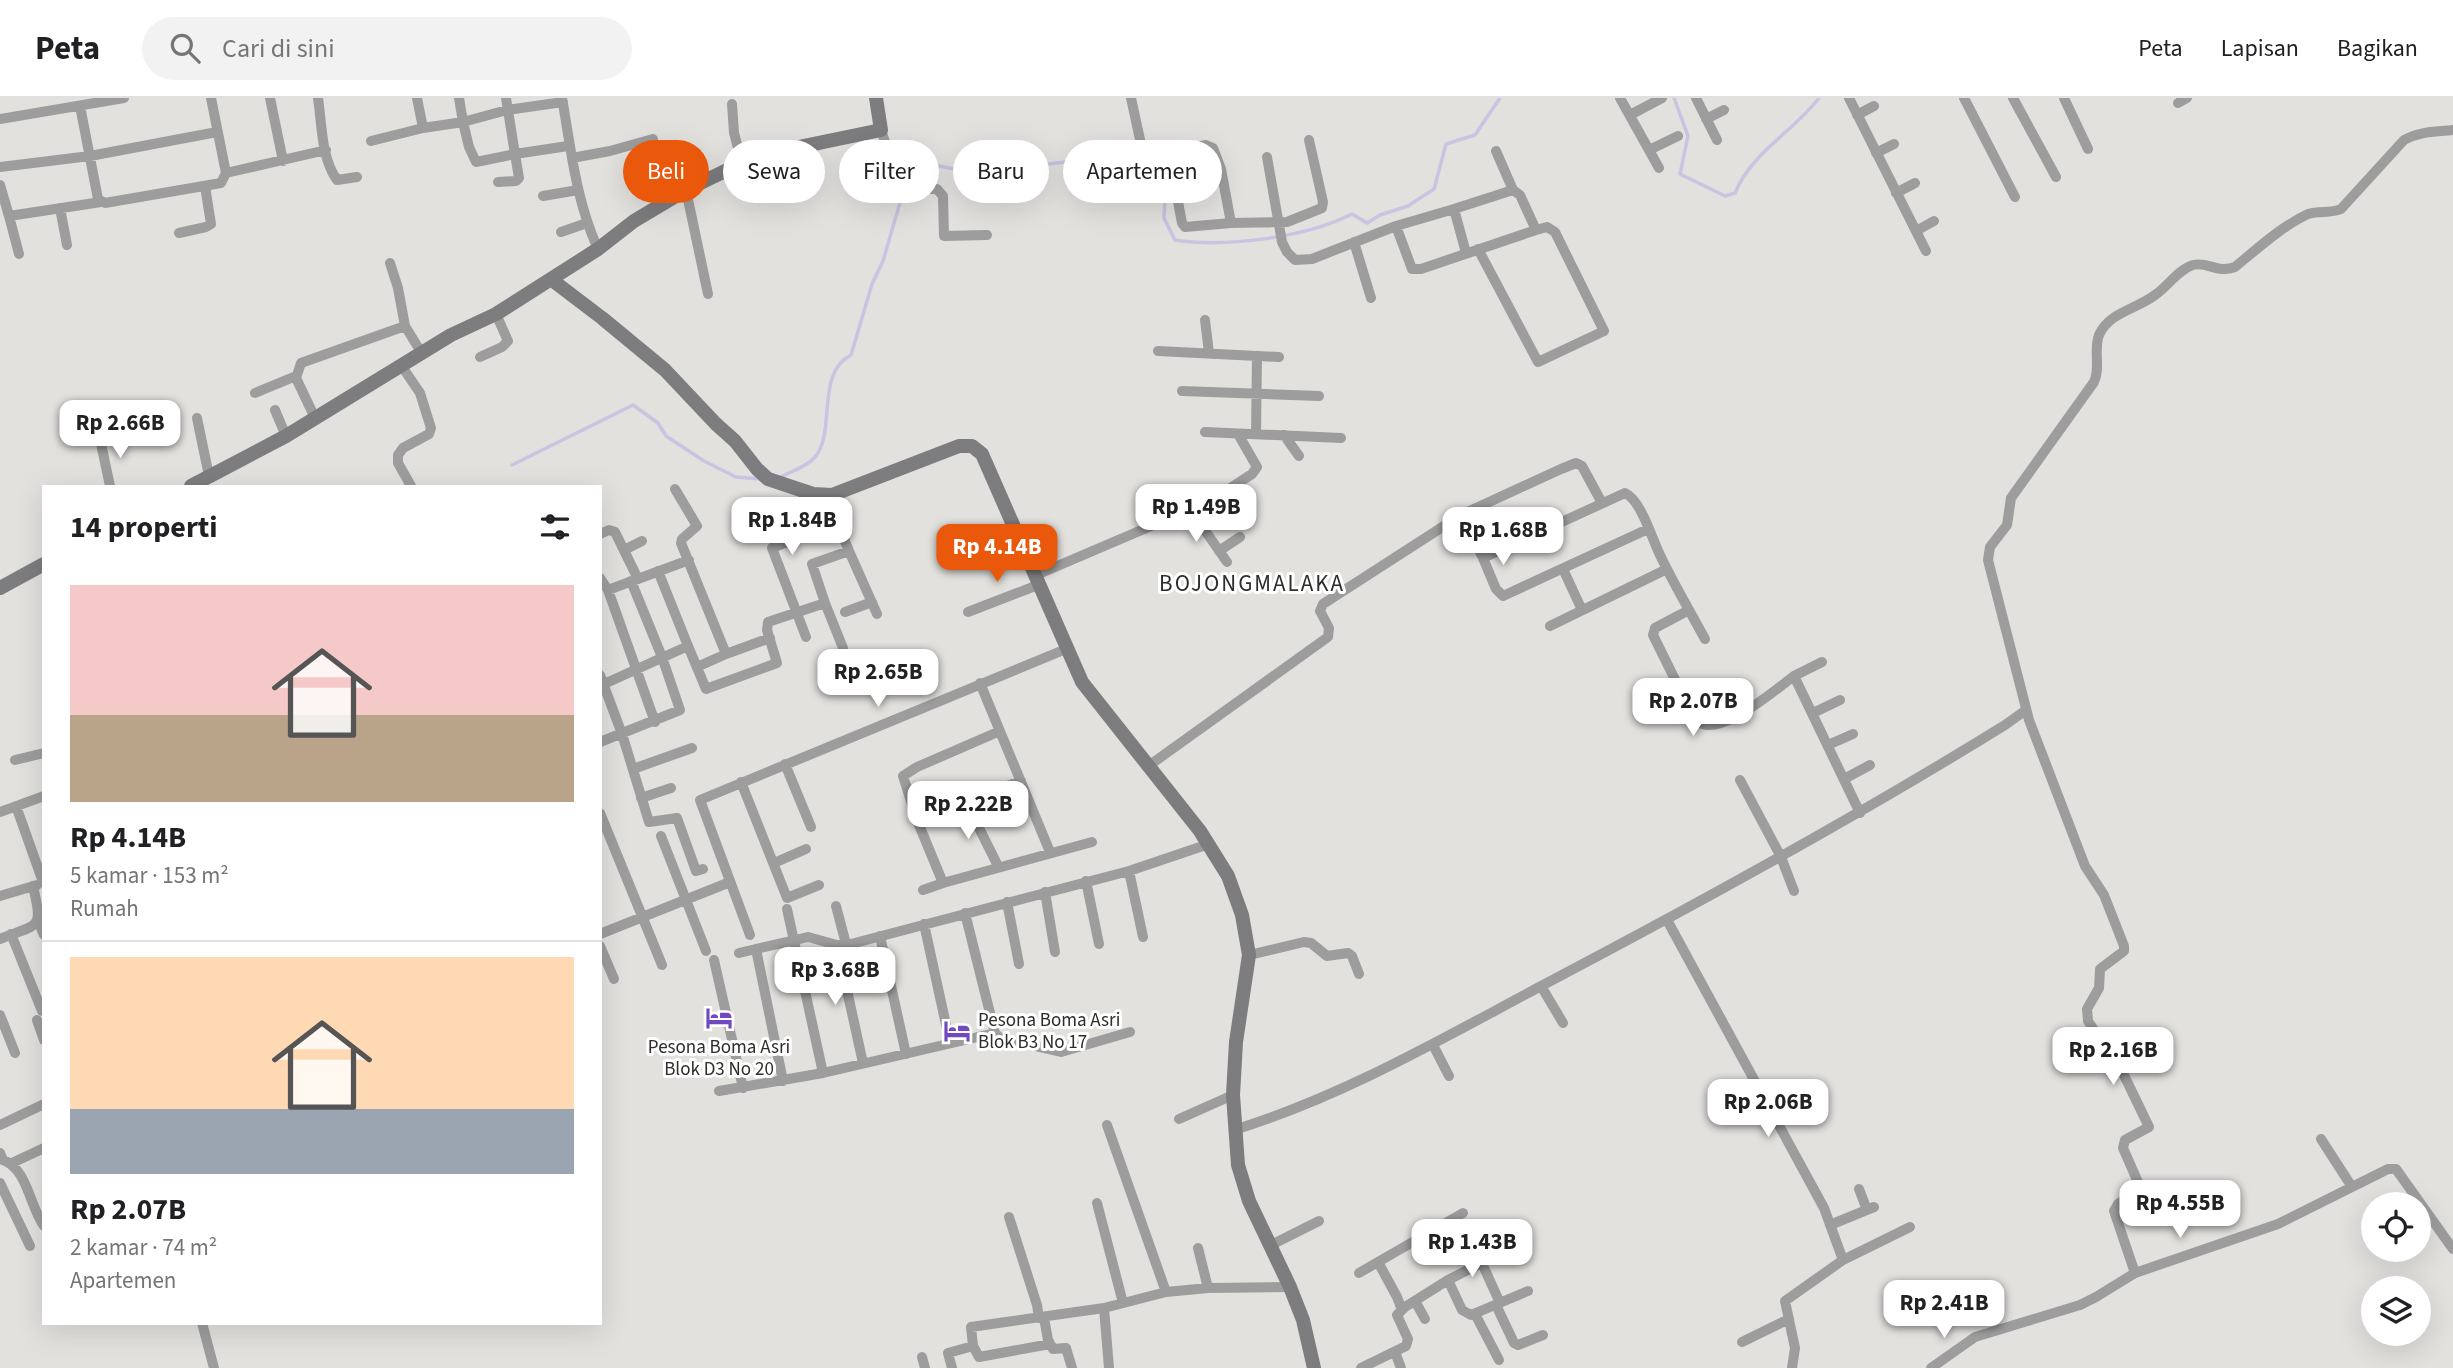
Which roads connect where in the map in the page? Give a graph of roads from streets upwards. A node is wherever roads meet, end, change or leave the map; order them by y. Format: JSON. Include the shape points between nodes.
{"nodes":[{"id":1,"x":124,"y":98,"type":"edge"},
{"id":2,"x":211,"y":98,"type":"edge"},
{"id":3,"x":270,"y":98,"type":"edge"},
{"id":4,"x":318,"y":98,"type":"edge"},
{"id":5,"x":417,"y":98,"type":"edge"},
{"id":6,"x":459,"y":98,"type":"edge"},
{"id":7,"x":506,"y":98,"type":"edge"},
{"id":8,"x":876,"y":98,"type":"edge"},
{"id":9,"x":1131,"y":98,"type":"edge"},
{"id":10,"x":1620,"y":98,"type":"edge"},
{"id":11,"x":1662,"y":98,"type":"edge"},
{"id":12,"x":1696,"y":98,"type":"edge"},
{"id":13,"x":1849,"y":98,"type":"edge"},
{"id":14,"x":1964,"y":98,"type":"edge"},
{"id":15,"x":2012,"y":98,"type":"edge"},
{"id":16,"x":2064,"y":98,"type":"edge"},
{"id":17,"x":563,"y":100,"type":"edge"},
{"id":18,"x":732,"y":104,"type":"dead end"},
{"id":19,"x":80,"y":106,"type":"junction"},
{"id":20,"x":1874,"y":106,"type":"dead end"},
{"id":21,"x":507,"y":110,"type":"junction"},
{"id":22,"x":1724,"y":110,"type":"dead end"},
{"id":23,"x":1630,"y":115,"type":"junction"},
{"id":24,"x":1857,"y":115,"type":"junction"},
{"id":25,"x":0,"y":119,"type":"edge"},
{"id":26,"x":1706,"y":119,"type":"junction"},
{"id":27,"x":463,"y":122,"type":"junction"},
{"id":28,"x":423,"y":128,"type":"junction"},
{"id":29,"x":881,"y":130,"type":"junction"},
{"id":30,"x":2453,"y":131,"type":"edge"},
{"id":31,"x":218,"y":132,"type":"junction"},
{"id":32,"x":1678,"y":136,"type":"dead end"},
{"id":33,"x":653,"y":139,"type":"dead end"},
{"id":34,"x":736,"y":140,"type":"edge"},
{"id":35,"x":1140,"y":140,"type":"edge"},
{"id":36,"x":1310,"y":140,"type":"dead end"},
{"id":37,"x":1717,"y":140,"type":"dead end"},
{"id":38,"x":371,"y":141,"type":"dead end"},
{"id":39,"x":825,"y":142,"type":"edge"},
{"id":40,"x":1895,"y":144,"type":"dead end"},
{"id":41,"x":568,"y":146,"type":"junction"},
{"id":42,"x":2088,"y":149,"type":"dead end"},
{"id":43,"x":326,"y":150,"type":"junction"},
{"id":44,"x":1649,"y":150,"type":"junction"},
{"id":45,"x":1496,"y":151,"type":"dead end"},
{"id":46,"x":1876,"y":153,"type":"junction"},
{"id":47,"x":515,"y":154,"type":"junction"},
{"id":48,"x":90,"y":156,"type":"junction"},
{"id":49,"x":1267,"y":157,"type":"dead end"},
{"id":50,"x":572,"y":158,"type":"junction"},
{"id":51,"x":282,"y":161,"type":"junction"},
{"id":52,"x":0,"y":167,"type":"edge"},
{"id":53,"x":1659,"y":168,"type":"dead end"},
{"id":54,"x":226,"y":173,"type":"junction"},
{"id":55,"x":1222,"y":174,"type":"edge"},
{"id":56,"x":358,"y":177,"type":"dead end"},
{"id":57,"x":2056,"y":177,"type":"dead end"},
{"id":58,"x":498,"y":181,"type":"dead end"},
{"id":59,"x":1915,"y":183,"type":"dead end"},
{"id":60,"x":0,"y":185,"type":"edge"},
{"id":61,"x":205,"y":186,"type":"junction"},
{"id":62,"x":578,"y":190,"type":"junction"},
{"id":63,"x":1513,"y":190,"type":"junction"},
{"id":64,"x":1896,"y":193,"type":"junction"},
{"id":65,"x":543,"y":196,"type":"dead end"},
{"id":66,"x":2015,"y":197,"type":"dead end"},
{"id":67,"x":101,"y":201,"type":"junction"},
{"id":68,"x":663,"y":203,"type":"edge"},
{"id":69,"x":689,"y":203,"type":"edge"},
{"id":70,"x":1178,"y":203,"type":"edge"},
{"id":71,"x":60,"y":208,"type":"junction"},
{"id":72,"x":1454,"y":209,"type":"junction"},
{"id":73,"x":9,"y":216,"type":"junction"},
{"id":74,"x":1934,"y":221,"type":"dead end"},
{"id":75,"x":587,"y":222,"type":"junction"},
{"id":76,"x":1231,"y":223,"type":"junction"},
{"id":77,"x":1279,"y":226,"type":"junction"},
{"id":78,"x":1396,"y":226,"type":"junction"},
{"id":79,"x":1536,"y":230,"type":"junction"},
{"id":80,"x":1916,"y":231,"type":"junction"},
{"id":81,"x":561,"y":232,"type":"dead end"},
{"id":82,"x":179,"y":233,"type":"dead end"},
{"id":83,"x":987,"y":235,"type":"dead end"},
{"id":84,"x":1354,"y":242,"type":"junction"},
{"id":85,"x":67,"y":245,"type":"dead end"},
{"id":86,"x":598,"y":249,"type":"junction"},
{"id":87,"x":1478,"y":249,"type":"junction"},
{"id":88,"x":1926,"y":251,"type":"dead end"},
{"id":89,"x":1466,"y":253,"type":"junction"},
{"id":90,"x":19,"y":254,"type":"dead end"},
{"id":91,"x":390,"y":262,"type":"dead end"},
{"id":92,"x":552,"y":280,"type":"junction"},
{"id":93,"x":708,"y":294,"type":"dead end"},
{"id":94,"x":1371,"y":298,"type":"dead end"},
{"id":95,"x":496,"y":314,"type":"junction"},
{"id":96,"x":1205,"y":320,"type":"dead end"},
{"id":97,"x":405,"y":326,"type":"junction"},
{"id":98,"x":1158,"y":351,"type":"dead end"},
{"id":99,"x":421,"y":352,"type":"junction"},
{"id":100,"x":1209,"y":353,"type":"junction"},
{"id":101,"x":1257,"y":356,"type":"junction"},
{"id":102,"x":480,"y":357,"type":"dead end"},
{"id":103,"x":1279,"y":357,"type":"dead end"},
{"id":104,"x":401,"y":365,"type":"junction"},
{"id":105,"x":296,"y":376,"type":"junction"},
{"id":106,"x":1182,"y":391,"type":"dead end"},
{"id":107,"x":255,"y":393,"type":"dead end"},
{"id":108,"x":1256,"y":394,"type":"junction"},
{"id":109,"x":1319,"y":396,"type":"dead end"},
{"id":110,"x":275,"y":410,"type":"dead end"},
{"id":111,"x":197,"y":418,"type":"dead end"},
{"id":112,"x":315,"y":418,"type":"junction"},
{"id":113,"x":1205,"y":432,"type":"dead end"},
{"id":114,"x":1238,"y":433,"type":"junction"},
{"id":115,"x":1256,"y":434,"type":"junction"},
{"id":116,"x":1284,"y":435,"type":"junction"},
{"id":117,"x":286,"y":436,"type":"junction"},
{"id":118,"x":1340,"y":438,"type":"dead end"},
{"id":119,"x":100,"y":439,"type":"dead end"},
{"id":120,"x":1299,"y":456,"type":"dead end"},
{"id":121,"x":209,"y":476,"type":"junction"},
{"id":122,"x":110,"y":485,"type":"edge"},
{"id":123,"x":193,"y":485,"type":"edge"},
{"id":124,"x":410,"y":485,"type":"edge"},
{"id":125,"x":675,"y":489,"type":"dead end"},
{"id":126,"x":832,"y":495,"type":"junction"},
{"id":127,"x":1602,"y":503,"type":"junction"},
{"id":128,"x":1190,"y":509,"type":"junction"},
{"id":129,"x":1461,"y":515,"type":"junction"},
{"id":130,"x":837,"y":522,"type":"junction"},
{"id":131,"x":1648,"y":529,"type":"junction"},
{"id":132,"x":602,"y":533,"type":"edge"},
{"id":133,"x":1240,"y":537,"type":"dead end"},
{"id":134,"x":642,"y":541,"type":"dead end"},
{"id":135,"x":624,"y":550,"type":"junction"},
{"id":136,"x":849,"y":551,"type":"junction"},
{"id":137,"x":1219,"y":551,"type":"junction"},
{"id":138,"x":1483,"y":558,"type":"junction"},
{"id":139,"x":689,"y":560,"type":"junction"},
{"id":140,"x":1227,"y":562,"type":"dead end"},
{"id":141,"x":42,"y":565,"type":"edge"},
{"id":142,"x":1563,"y":569,"type":"junction"},
{"id":143,"x":1667,"y":569,"type":"junction"},
{"id":144,"x":657,"y":571,"type":"junction"},
{"id":145,"x":635,"y":580,"type":"junction"},
{"id":146,"x":1036,"y":580,"type":"junction"},
{"id":147,"x":602,"y":581,"type":"edge"},
{"id":148,"x":0,"y":588,"type":"edge"},
{"id":149,"x":608,"y":590,"type":"junction"},
{"id":150,"x":872,"y":602,"type":"junction"},
{"id":151,"x":825,"y":603,"type":"junction"},
{"id":152,"x":1582,"y":610,"type":"junction"},
{"id":153,"x":1689,"y":610,"type":"junction"},
{"id":154,"x":845,"y":612,"type":"dead end"},
{"id":155,"x":968,"y":612,"type":"dead end"},
{"id":156,"x":795,"y":613,"type":"junction"},
{"id":157,"x":877,"y":614,"type":"dead end"},
{"id":158,"x":1550,"y":626,"type":"dead end"},
{"id":159,"x":806,"y":637,"type":"dead end"},
{"id":160,"x":770,"y":638,"type":"junction"},
{"id":161,"x":1705,"y":639,"type":"dead end"},
{"id":162,"x":688,"y":646,"type":"junction"},
{"id":163,"x":843,"y":648,"type":"dead end"},
{"id":164,"x":1066,"y":649,"type":"junction"},
{"id":165,"x":726,"y":654,"type":"junction"},
{"id":166,"x":662,"y":657,"type":"junction"},
{"id":167,"x":1822,"y":662,"type":"dead end"},
{"id":168,"x":697,"y":667,"type":"junction"},
{"id":169,"x":637,"y":668,"type":"junction"},
{"id":170,"x":1794,"y":676,"type":"junction"},
{"id":171,"x":602,"y":679,"type":"edge"},
{"id":172,"x":980,"y":683,"type":"junction"},
{"id":173,"x":1840,"y":700,"type":"dead end"},
{"id":174,"x":605,"y":702,"type":"edge"},
{"id":175,"x":2026,"y":710,"type":"junction"},
{"id":176,"x":1813,"y":713,"type":"junction"},
{"id":177,"x":655,"y":722,"type":"junction"},
{"id":178,"x":1000,"y":731,"type":"junction"},
{"id":179,"x":622,"y":734,"type":"junction"},
{"id":180,"x":1853,"y":734,"type":"dead end"},
{"id":181,"x":602,"y":741,"type":"edge"},
{"id":182,"x":1828,"y":745,"type":"junction"},
{"id":183,"x":692,"y":748,"type":"dead end"},
{"id":184,"x":42,"y":753,"type":"edge"},
{"id":185,"x":15,"y":760,"type":"dead end"},
{"id":186,"x":1144,"y":763,"type":"junction"},
{"id":187,"x":785,"y":764,"type":"junction"},
{"id":188,"x":1870,"y":765,"type":"dead end"},
{"id":189,"x":633,"y":769,"type":"junction"},
{"id":190,"x":1844,"y":779,"type":"junction"},
{"id":191,"x":1740,"y":780,"type":"dead end"},
{"id":192,"x":1021,"y":781,"type":"junction"},
{"id":193,"x":741,"y":782,"type":"junction"},
{"id":194,"x":671,"y":788,"type":"dead end"},
{"id":195,"x":42,"y":797,"type":"edge"},
{"id":196,"x":641,"y":798,"type":"junction"},
{"id":197,"x":966,"y":802,"type":"junction"},
{"id":198,"x":16,"y":806,"type":"junction"},
{"id":199,"x":1,"y":808,"type":"edge"},
{"id":200,"x":1860,"y":813,"type":"junction"},
{"id":201,"x":602,"y":818,"type":"edge"},
{"id":202,"x":917,"y":820,"type":"junction"},
{"id":203,"x":811,"y":827,"type":"dead end"},
{"id":204,"x":661,"y":836,"type":"dead end"},
{"id":205,"x":1092,"y":842,"type":"dead end"},
{"id":206,"x":1209,"y":844,"type":"junction"},
{"id":207,"x":806,"y":849,"type":"dead end"},
{"id":208,"x":1050,"y":852,"type":"junction"},
{"id":209,"x":1781,"y":857,"type":"junction"},
{"id":210,"x":774,"y":863,"type":"junction"},
{"id":211,"x":998,"y":866,"type":"junction"},
{"id":212,"x":695,"y":871,"type":"dead end"},
{"id":213,"x":1129,"y":871,"type":"junction"},
{"id":214,"x":1086,"y":881,"type":"junction"},
{"id":215,"x":730,"y":882,"type":"junction"},
{"id":216,"x":40,"y":883,"type":"edge"},
{"id":217,"x":943,"y":883,"type":"junction"},
{"id":218,"x":819,"y":885,"type":"dead end"},
{"id":219,"x":923,"y":890,"type":"dead end"},
{"id":220,"x":1794,"y":891,"type":"dead end"},
{"id":221,"x":1045,"y":892,"type":"junction"},
{"id":222,"x":0,"y":896,"type":"edge"},
{"id":223,"x":685,"y":900,"type":"junction"},
{"id":224,"x":1007,"y":902,"type":"junction"},
{"id":225,"x":836,"y":906,"type":"dead end"},
{"id":226,"x":787,"y":909,"type":"dead end"},
{"id":227,"x":965,"y":913,"type":"junction"},
{"id":228,"x":40,"y":917,"type":"edge"},
{"id":229,"x":642,"y":917,"type":"junction"},
{"id":230,"x":1667,"y":920,"type":"junction"},
{"id":231,"x":924,"y":924,"type":"junction"},
{"id":232,"x":602,"y":933,"type":"edge"},
{"id":233,"x":11,"y":934,"type":"junction"},
{"id":234,"x":750,"y":935,"type":"dead end"},
{"id":235,"x":880,"y":936,"type":"junction"},
{"id":236,"x":1143,"y":937,"type":"dead end"},
{"id":237,"x":0,"y":939,"type":"edge"},
{"id":238,"x":794,"y":939,"type":"junction"},
{"id":239,"x":1099,"y":944,"type":"dead end"},
{"id":240,"x":842,"y":945,"type":"junction"},
{"id":241,"x":756,"y":949,"type":"junction"},
{"id":242,"x":602,"y":951,"type":"edge"},
{"id":243,"x":706,"y":951,"type":"dead end"},
{"id":244,"x":1055,"y":952,"type":"dead end"},
{"id":245,"x":740,"y":953,"type":"dead end"},
{"id":246,"x":1250,"y":955,"type":"junction"},
{"id":247,"x":714,"y":960,"type":"dead end"},
{"id":248,"x":1019,"y":964,"type":"dead end"},
{"id":249,"x":662,"y":965,"type":"dead end"},
{"id":250,"x":1359,"y":974,"type":"dead end"},
{"id":251,"x":614,"y":979,"type":"dead end"},
{"id":252,"x":1541,"y":986,"type":"junction"},
{"id":253,"x":0,"y":1016,"type":"edge"},
{"id":254,"x":1563,"y":1023,"type":"dead end"},
{"id":255,"x":42,"y":1031,"type":"edge"},
{"id":256,"x":1130,"y":1032,"type":"dead end"},
{"id":257,"x":995,"y":1033,"type":"junction"},
{"id":258,"x":950,"y":1044,"type":"junction"},
{"id":259,"x":1433,"y":1045,"type":"junction"},
{"id":260,"x":15,"y":1053,"type":"dead end"},
{"id":261,"x":906,"y":1054,"type":"junction"},
{"id":262,"x":863,"y":1063,"type":"junction"},
{"id":263,"x":823,"y":1073,"type":"junction"},
{"id":264,"x":1448,"y":1076,"type":"dead end"},
{"id":265,"x":783,"y":1081,"type":"junction"},
{"id":266,"x":743,"y":1088,"type":"junction"},
{"id":267,"x":719,"y":1091,"type":"dead end"},
{"id":268,"x":1233,"y":1095,"type":"junction"},
{"id":269,"x":42,"y":1105,"type":"edge"},
{"id":270,"x":1179,"y":1119,"type":"dead end"},
{"id":271,"x":0,"y":1125,"type":"edge"},
{"id":272,"x":1107,"y":1125,"type":"dead end"},
{"id":273,"x":1234,"y":1130,"type":"junction"},
{"id":274,"x":2321,"y":1139,"type":"dead end"},
{"id":275,"x":42,"y":1149,"type":"edge"},
{"id":276,"x":0,"y":1153,"type":"edge"},
{"id":277,"x":12,"y":1163,"type":"junction"},
{"id":278,"x":0,"y":1183,"type":"edge"},
{"id":279,"x":2351,"y":1187,"type":"junction"},
{"id":280,"x":1859,"y":1189,"type":"dead end"},
{"id":281,"x":1097,"y":1203,"type":"dead end"},
{"id":282,"x":1463,"y":1213,"type":"dead end"},
{"id":283,"x":1009,"y":1217,"type":"dead end"},
{"id":284,"x":42,"y":1222,"type":"edge"},
{"id":285,"x":1320,"y":1222,"type":"dead end"},
{"id":286,"x":1830,"y":1225,"type":"junction"},
{"id":287,"x":1910,"y":1227,"type":"dead end"},
{"id":288,"x":1472,"y":1241,"type":"dead end"},
{"id":289,"x":30,"y":1246,"type":"dead end"},
{"id":290,"x":1269,"y":1246,"type":"junction"},
{"id":291,"x":1198,"y":1248,"type":"dead end"},
{"id":292,"x":1511,"y":1248,"type":"dead end"},
{"id":293,"x":2453,"y":1249,"type":"edge"},
{"id":294,"x":1843,"y":1260,"type":"junction"},
{"id":295,"x":1378,"y":1262,"type":"junction"},
{"id":296,"x":1481,"y":1263,"type":"junction"},
{"id":297,"x":1359,"y":1273,"type":"dead end"},
{"id":298,"x":2135,"y":1273,"type":"junction"},
{"id":299,"x":1448,"y":1280,"type":"junction"},
{"id":300,"x":1290,"y":1287,"type":"junction"},
{"id":301,"x":1208,"y":1288,"type":"junction"},
{"id":302,"x":1528,"y":1291,"type":"dead end"},
{"id":303,"x":1166,"y":1292,"type":"junction"},
{"id":304,"x":1415,"y":1301,"type":"junction"},
{"id":305,"x":1123,"y":1303,"type":"junction"},
{"id":306,"x":1498,"y":1304,"type":"junction"},
{"id":307,"x":1104,"y":1308,"type":"junction"},
{"id":308,"x":1402,"y":1310,"type":"junction"},
{"id":309,"x":1475,"y":1314,"type":"junction"},
{"id":310,"x":1042,"y":1318,"type":"junction"},
{"id":311,"x":1425,"y":1319,"type":"dead end"},
{"id":312,"x":1789,"y":1319,"type":"junction"},
{"id":313,"x":203,"y":1325,"type":"edge"},
{"id":314,"x":1544,"y":1335,"type":"dead end"},
{"id":315,"x":1742,"y":1342,"type":"dead end"},
{"id":316,"x":1050,"y":1344,"type":"junction"},
{"id":317,"x":973,"y":1346,"type":"junction"},
{"id":318,"x":1395,"y":1352,"type":"junction"},
{"id":319,"x":922,"y":1357,"type":"dead end"},
{"id":320,"x":1499,"y":1360,"type":"dead end"},
{"id":321,"x":215,"y":1368,"type":"edge"},
{"id":322,"x":925,"y":1368,"type":"edge"},
{"id":323,"x":952,"y":1368,"type":"edge"},
{"id":324,"x":1072,"y":1368,"type":"edge"},
{"id":325,"x":1109,"y":1368,"type":"edge"},
{"id":326,"x":1314,"y":1368,"type":"edge"},
{"id":327,"x":1361,"y":1368,"type":"edge"},
{"id":328,"x":1401,"y":1368,"type":"edge"},
{"id":329,"x":1792,"y":1368,"type":"edge"},
{"id":330,"x":1931,"y":1368,"type":"edge"}],
"edges":[{"from":1,"to":19,"type":"street"},
{"from":2,"to":31,"type":"street"},
{"from":3,"to":51,"type":"street"},
{"from":4,"to":43,"type":"street"},
{"from":5,"to":28,"type":"street"},
{"from":6,"to":27,"type":"street"},
{"from":7,"to":21,"type":"street"},
{"from":8,"to":29,"type":"street"},
{"from":9,"to":35,"type":"street"},
{"from":10,"to":23,"type":"street"},
{"from":11,"to":23,"type":"street"},
{"from":12,"to":26,"type":"street"},
{"from":13,"to":24,"type":"street"},
{"from":14,"to":66,"type":"street"},
{"from":15,"to":57,"type":"street"},
{"from":16,"to":42,"type":"street"},
{"from":17,"to":21,"type":"street"},
{"from":17,"to":41,"type":"street"},
{"from":18,"to":34,"type":"street"},
{"from":19,"to":25,"type":"street"},
{"from":19,"to":48,"type":"street"},
{"from":20,"to":24,"type":"street"},
{"from":21,"to":27,"type":"street"},
{"from":21,"to":47,"type":"street"},
{"from":22,"to":26,"type":"street"},
{"from":23,"to":44,"type":"street"},
{"from":24,"to":46,"type":"street"},
{"from":26,"to":37,"type":"street"},
{"from":27,"to":28,"type":"street"},
{"from":27,"to":47,"type":"street","via":[[476,162]]},
{"from":28,"to":38,"type":"street"},
{"from":29,"to":39,"type":"street"},
{"from":29,"to":83,"type":"street","via":[[897,177],[911,189],[941,191],[946,237]]},
{"from":30,"to":175,"type":"street","via":[[2431,131],[2404,140],[2341,209],[2301,218],[2225,271],[2199,265],[2187,268],[2157,294],[2104,326],[2095,351],[2098,369],[2094,382],[2011,498],[2007,525],[1988,552]]},
{"from":31,"to":48,"type":"street"},
{"from":31,"to":54,"type":"street"},
{"from":32,"to":44,"type":"street"},
{"from":33,"to":50,"type":"street"},
{"from":36,"to":77,"type":"street","via":[[1322,208]]},
{"from":40,"to":46,"type":"street"},
{"from":41,"to":47,"type":"street"},
{"from":41,"to":50,"type":"street"},
{"from":43,"to":51,"type":"street"},
{"from":43,"to":56,"type":"street","via":[[337,180]]},
{"from":44,"to":53,"type":"street"},
{"from":45,"to":63,"type":"street"},
{"from":46,"to":64,"type":"street"},
{"from":47,"to":58,"type":"street","via":[[519,178]]},
{"from":48,"to":52,"type":"street"},
{"from":48,"to":67,"type":"street"},
{"from":49,"to":77,"type":"street"},
{"from":50,"to":62,"type":"street"},
{"from":51,"to":54,"type":"street"},
{"from":54,"to":61,"type":"street","via":[[221,183]]},
{"from":55,"to":76,"type":"street"},
{"from":59,"to":64,"type":"street"},
{"from":60,"to":73,"type":"street"},
{"from":61,"to":67,"type":"street"},
{"from":61,"to":82,"type":"street","via":[[211,224]]},
{"from":62,"to":65,"type":"street"},
{"from":62,"to":75,"type":"street"},
{"from":63,"to":72,"type":"street"},
{"from":63,"to":79,"type":"street","via":[[1520,195]]},
{"from":64,"to":80,"type":"street"},
{"from":67,"to":71,"type":"street"},
{"from":68,"to":86,"type":"street"},
{"from":69,"to":93,"type":"street"},
{"from":70,"to":76,"type":"street","via":[[1185,227]]},
{"from":71,"to":73,"type":"street"},
{"from":71,"to":85,"type":"street"},
{"from":72,"to":78,"type":"street"},
{"from":72,"to":89,"type":"street"},
{"from":73,"to":90,"type":"street"},
{"from":74,"to":80,"type":"street"},
{"from":75,"to":81,"type":"street"},
{"from":75,"to":86,"type":"street"},
{"from":76,"to":77,"type":"street"},
{"from":77,"to":84,"type":"street","via":[[1282,242],[1295,260],[1312,259]]},
{"from":78,"to":84,"type":"street"},
{"from":78,"to":89,"type":"street","via":[[1412,269]]},
{"from":79,"to":87,"type":"street"},
{"from":79,"to":87,"type":"street","via":[[1548,227],[1555,232],[1604,331],[1538,362]]},
{"from":80,"to":88,"type":"street"},
{"from":84,"to":94,"type":"street"},
{"from":86,"to":92,"type":"street"},
{"from":87,"to":89,"type":"street"},
{"from":91,"to":97,"type":"street"},
{"from":92,"to":95,"type":"street"},
{"from":92,"to":126,"type":"street","via":[[665,370],[768,479],[813,494]]},
{"from":95,"to":99,"type":"street"},
{"from":95,"to":102,"type":"street","via":[[508,341]]},
{"from":96,"to":100,"type":"street"},
{"from":97,"to":99,"type":"street"},
{"from":97,"to":105,"type":"street","via":[[303,362]]},
{"from":98,"to":100,"type":"street"},
{"from":99,"to":104,"type":"street"},
{"from":100,"to":101,"type":"street"},
{"from":101,"to":103,"type":"street"},
{"from":101,"to":108,"type":"street"},
{"from":104,"to":112,"type":"street"},
{"from":104,"to":124,"type":"street","via":[[420,393],[431,428],[398,455]]},
{"from":105,"to":107,"type":"street"},
{"from":105,"to":112,"type":"street"},
{"from":106,"to":108,"type":"street"},
{"from":108,"to":109,"type":"street"},
{"from":108,"to":115,"type":"street"},
{"from":110,"to":117,"type":"street"},
{"from":111,"to":121,"type":"street"},
{"from":112,"to":117,"type":"street"},
{"from":113,"to":114,"type":"street"},
{"from":114,"to":115,"type":"street"},
{"from":114,"to":128,"type":"street","via":[[1257,467],[1212,500]]},
{"from":115,"to":116,"type":"street"},
{"from":116,"to":118,"type":"street"},
{"from":116,"to":120,"type":"street"},
{"from":117,"to":121,"type":"street"},
{"from":119,"to":122,"type":"street"},
{"from":121,"to":123,"type":"street"},
{"from":125,"to":139,"type":"street","via":[[697,526],[681,541]]},
{"from":126,"to":130,"type":"street"},
{"from":126,"to":146,"type":"street","via":[[960,446],[977,448]]},
{"from":127,"to":129,"type":"street","via":[[1577,463]]},
{"from":127,"to":131,"type":"street","via":[[1630,495]]},
{"from":127,"to":138,"type":"street"},
{"from":128,"to":137,"type":"street"},
{"from":128,"to":146,"type":"street"},
{"from":129,"to":138,"type":"street"},
{"from":129,"to":186,"type":"street","via":[[1323,604],[1320,611],[1329,628],[1328,637]]},
{"from":130,"to":136,"type":"street"},
{"from":130,"to":156,"type":"street","via":[[772,548]]},
{"from":131,"to":142,"type":"street"},
{"from":131,"to":143,"type":"street"},
{"from":132,"to":135,"type":"street","via":[[612,530]]},
{"from":133,"to":137,"type":"street"},
{"from":134,"to":135,"type":"street"},
{"from":135,"to":145,"type":"street"},
{"from":136,"to":150,"type":"street"},
{"from":136,"to":151,"type":"street","via":[[812,564]]},
{"from":137,"to":140,"type":"street"},
{"from":138,"to":142,"type":"street","via":[[1503,596]]},
{"from":139,"to":144,"type":"street"},
{"from":139,"to":165,"type":"street"},
{"from":141,"to":148,"type":"street"},
{"from":142,"to":152,"type":"street"},
{"from":143,"to":152,"type":"street"},
{"from":143,"to":153,"type":"street"},
{"from":144,"to":145,"type":"street"},
{"from":144,"to":162,"type":"street"},
{"from":145,"to":149,"type":"street"},
{"from":145,"to":166,"type":"street"},
{"from":146,"to":155,"type":"street"},
{"from":146,"to":164,"type":"street"},
{"from":147,"to":149,"type":"street"},
{"from":149,"to":169,"type":"street"},
{"from":150,"to":154,"type":"street"},
{"from":150,"to":157,"type":"street"},
{"from":151,"to":156,"type":"street"},
{"from":151,"to":163,"type":"street"},
{"from":152,"to":158,"type":"street"},
{"from":153,"to":161,"type":"street"},
{"from":153,"to":170,"type":"street","via":[[1655,628],[1653,635],[1700,725],[1731,720]]},
{"from":156,"to":159,"type":"street"},
{"from":156,"to":160,"type":"street","via":[[768,622]]},
{"from":160,"to":165,"type":"street"},
{"from":160,"to":168,"type":"street","via":[[778,661],[768,667],[706,689]]},
{"from":162,"to":166,"type":"street"},
{"from":162,"to":168,"type":"street"},
{"from":164,"to":172,"type":"street"},
{"from":164,"to":186,"type":"street","via":[[1082,682]]},
{"from":165,"to":168,"type":"street"},
{"from":166,"to":169,"type":"street"},
{"from":166,"to":177,"type":"street","via":[[680,710]]},
{"from":167,"to":170,"type":"street"},
{"from":169,"to":171,"type":"street"},
{"from":169,"to":177,"type":"street"},
{"from":170,"to":176,"type":"street"},
{"from":171,"to":174,"type":"street"},
{"from":172,"to":178,"type":"street"},
{"from":172,"to":187,"type":"street"},
{"from":173,"to":176,"type":"street"},
{"from":174,"to":179,"type":"street"},
{"from":175,"to":200,"type":"street"},
{"from":175,"to":298,"type":"street","via":[[2085,866],[2104,895],[2124,946],[2100,970],[2099,988],[2086,1013],[2149,1127],[2125,1140],[2123,1148],[2141,1189],[2114,1211]]},
{"from":176,"to":182,"type":"street"},
{"from":177,"to":179,"type":"street"},
{"from":178,"to":192,"type":"street"},
{"from":178,"to":202,"type":"street","via":[[904,774]]},
{"from":179,"to":181,"type":"street"},
{"from":179,"to":189,"type":"street"},
{"from":180,"to":182,"type":"street"},
{"from":182,"to":190,"type":"street"},
{"from":183,"to":189,"type":"street"},
{"from":184,"to":185,"type":"street"},
{"from":186,"to":206,"type":"street"},
{"from":187,"to":193,"type":"street"},
{"from":187,"to":203,"type":"street"},
{"from":188,"to":190,"type":"street"},
{"from":189,"to":196,"type":"street"},
{"from":190,"to":200,"type":"street"},
{"from":191,"to":209,"type":"street"},
{"from":192,"to":197,"type":"street"},
{"from":192,"to":208,"type":"street"},
{"from":193,"to":210,"type":"street"},
{"from":193,"to":215,"type":"street","via":[[699,802]]},
{"from":194,"to":196,"type":"street"},
{"from":195,"to":198,"type":"street"},
{"from":196,"to":212,"type":"street","via":[[652,823],[677,818]]},
{"from":197,"to":202,"type":"street"},
{"from":197,"to":211,"type":"street"},
{"from":198,"to":199,"type":"street"},
{"from":198,"to":216,"type":"street"},
{"from":200,"to":209,"type":"street"},
{"from":201,"to":229,"type":"street"},
{"from":202,"to":217,"type":"street"},
{"from":204,"to":223,"type":"street"},
{"from":205,"to":208,"type":"street"},
{"from":206,"to":213,"type":"street"},
{"from":206,"to":246,"type":"street","via":[[1228,876]]},
{"from":207,"to":210,"type":"street"},
{"from":208,"to":211,"type":"street"},
{"from":209,"to":220,"type":"street"},
{"from":209,"to":230,"type":"street"},
{"from":210,"to":218,"type":"street","via":[[787,898]]},
{"from":211,"to":217,"type":"street"},
{"from":213,"to":214,"type":"street"},
{"from":213,"to":236,"type":"street"},
{"from":214,"to":221,"type":"street"},
{"from":214,"to":239,"type":"street"},
{"from":215,"to":223,"type":"street"},
{"from":215,"to":234,"type":"street"},
{"from":216,"to":222,"type":"street"},
{"from":216,"to":228,"type":"street"},
{"from":217,"to":219,"type":"street"},
{"from":221,"to":224,"type":"street"},
{"from":221,"to":244,"type":"street"},
{"from":223,"to":229,"type":"street"},
{"from":223,"to":243,"type":"street"},
{"from":224,"to":227,"type":"street"},
{"from":224,"to":248,"type":"street"},
{"from":225,"to":240,"type":"street"},
{"from":226,"to":238,"type":"street"},
{"from":227,"to":231,"type":"street"},
{"from":227,"to":257,"type":"street"},
{"from":228,"to":233,"type":"street","via":[[32,927]]},
{"from":229,"to":232,"type":"street"},
{"from":229,"to":249,"type":"street"},
{"from":230,"to":252,"type":"street"},
{"from":230,"to":286,"type":"street"},
{"from":231,"to":235,"type":"street"},
{"from":231,"to":258,"type":"street"},
{"from":233,"to":237,"type":"street"},
{"from":233,"to":255,"type":"street"},
{"from":235,"to":240,"type":"street"},
{"from":235,"to":261,"type":"street"},
{"from":238,"to":240,"type":"street","via":[[808,936]]},
{"from":238,"to":241,"type":"street"},
{"from":238,"to":263,"type":"street"},
{"from":240,"to":262,"type":"street"},
{"from":241,"to":245,"type":"street"},
{"from":241,"to":265,"type":"street"},
{"from":242,"to":251,"type":"street"},
{"from":246,"to":250,"type":"street","via":[[1311,943],[1327,956],[1348,953]]},
{"from":246,"to":268,"type":"street"},
{"from":247,"to":266,"type":"street"},
{"from":252,"to":254,"type":"street"},
{"from":252,"to":259,"type":"street"},
{"from":253,"to":260,"type":"street"},
{"from":256,"to":257,"type":"street","via":[[1060,1052]]},
{"from":257,"to":258,"type":"street"},
{"from":258,"to":261,"type":"street"},
{"from":259,"to":264,"type":"street"},
{"from":259,"to":273,"type":"street","via":[[1298,1109]]},
{"from":261,"to":262,"type":"street"},
{"from":262,"to":263,"type":"street"},
{"from":263,"to":265,"type":"street"},
{"from":265,"to":266,"type":"street"},
{"from":266,"to":267,"type":"street"},
{"from":268,"to":270,"type":"street"},
{"from":268,"to":273,"type":"street"},
{"from":269,"to":271,"type":"street"},
{"from":272,"to":303,"type":"street"},
{"from":273,"to":290,"type":"street","via":[[1238,1165]]},
{"from":274,"to":279,"type":"street"},
{"from":275,"to":277,"type":"street"},
{"from":276,"to":277,"type":"street"},
{"from":277,"to":284,"type":"street"},
{"from":278,"to":289,"type":"street"},
{"from":279,"to":293,"type":"street","via":[[2396,1169]]},
{"from":279,"to":298,"type":"street","via":[[2278,1224]]},
{"from":280,"to":286,"type":"street","via":[[1871,1208]]},
{"from":281,"to":305,"type":"street"},
{"from":282,"to":295,"type":"street"},
{"from":283,"to":310,"type":"street"},
{"from":285,"to":290,"type":"street"},
{"from":286,"to":294,"type":"street"},
{"from":287,"to":294,"type":"street"},
{"from":288,"to":296,"type":"street"},
{"from":290,"to":300,"type":"street"},
{"from":291,"to":301,"type":"street"},
{"from":292,"to":296,"type":"street"},
{"from":294,"to":312,"type":"street","via":[[1787,1299]]},
{"from":295,"to":297,"type":"street"},
{"from":295,"to":308,"type":"street"},
{"from":296,"to":299,"type":"street"},
{"from":296,"to":306,"type":"street"},
{"from":298,"to":330,"type":"street","via":[[2080,1305],[1975,1337]]},
{"from":299,"to":304,"type":"street"},
{"from":299,"to":309,"type":"street","via":[[1465,1314]]},
{"from":300,"to":301,"type":"street"},
{"from":300,"to":326,"type":"street"},
{"from":301,"to":303,"type":"street"},
{"from":302,"to":306,"type":"street"},
{"from":303,"to":305,"type":"street"},
{"from":304,"to":308,"type":"street"},
{"from":304,"to":311,"type":"street"},
{"from":305,"to":307,"type":"street"},
{"from":306,"to":309,"type":"street"},
{"from":306,"to":314,"type":"street","via":[[1514,1343]]},
{"from":307,"to":310,"type":"street"},
{"from":307,"to":325,"type":"street"},
{"from":308,"to":318,"type":"street","via":[[1397,1317],[1408,1341]]},
{"from":309,"to":320,"type":"street"},
{"from":310,"to":316,"type":"street"},
{"from":310,"to":317,"type":"street","via":[[971,1327]]},
{"from":312,"to":315,"type":"street"},
{"from":312,"to":329,"type":"street","via":[[1795,1348]]},
{"from":313,"to":321,"type":"street"},
{"from":316,"to":317,"type":"street","via":[[981,1357]]},
{"from":316,"to":324,"type":"street","via":[[1053,1349],[1066,1348]]},
{"from":317,"to":323,"type":"street","via":[[948,1353]]},
{"from":318,"to":327,"type":"street"},
{"from":318,"to":328,"type":"street"},
{"from":319,"to":322,"type":"street"}]}
